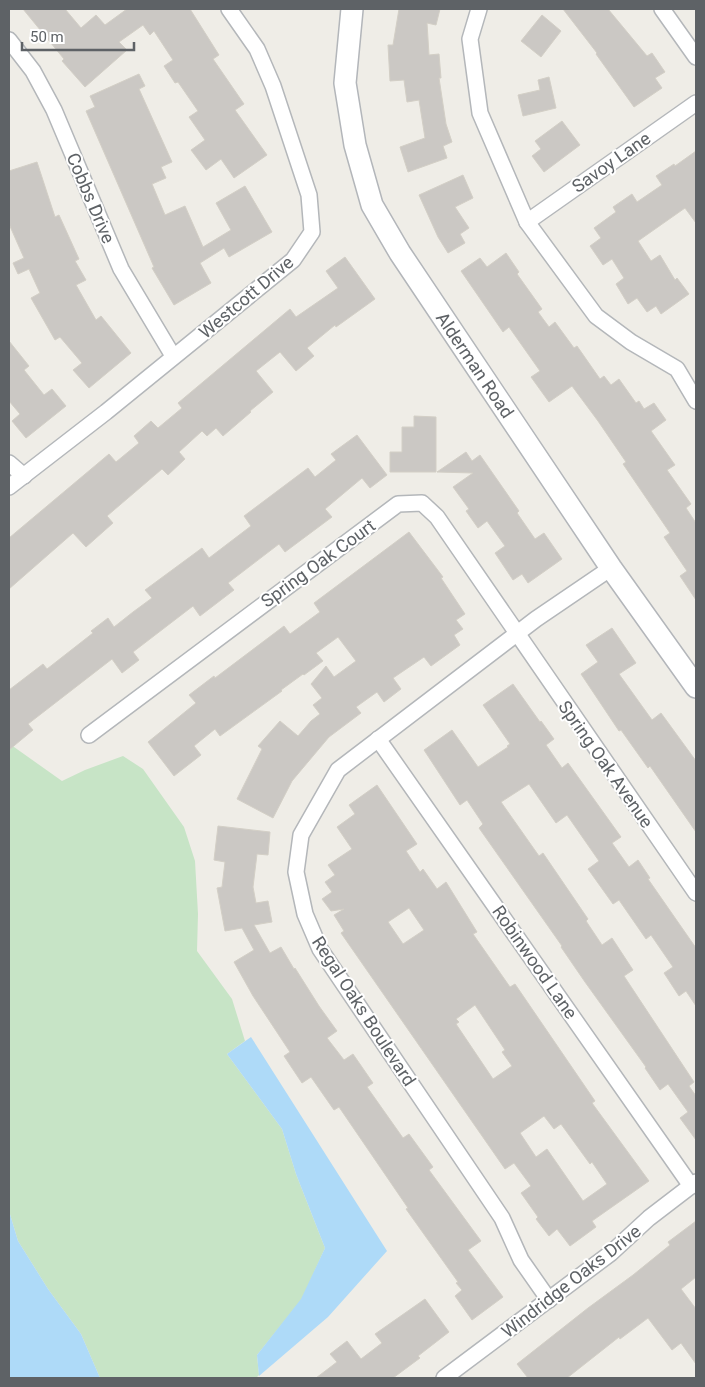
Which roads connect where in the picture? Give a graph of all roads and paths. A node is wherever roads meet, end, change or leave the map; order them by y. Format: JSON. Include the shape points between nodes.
{"nodes":[{"id":1,"x":230,"y":9,"type":"edge"},
{"id":2,"x":352,"y":9,"type":"edge"},
{"id":3,"x":479,"y":9,"type":"edge"},
{"id":4,"x":662,"y":9,"type":"edge"},
{"id":5,"x":9,"y":40,"type":"edge"},
{"id":6,"x":696,"y":57,"type":"edge"},
{"id":7,"x":696,"y":103,"type":"edge"},
{"id":8,"x":527,"y":222,"type":"junction"},
{"id":9,"x":173,"y":356,"type":"junction"},
{"id":10,"x":696,"y":401,"type":"edge"},
{"id":11,"x":9,"y":462,"type":"edge"},
{"id":12,"x":24,"y":476,"type":"junction"},
{"id":13,"x":9,"y":487,"type":"edge"},
{"id":14,"x":611,"y":568,"type":"junction"},
{"id":15,"x":517,"y":634,"type":"junction"},
{"id":16,"x":696,"y":686,"type":"edge"},
{"id":17,"x":89,"y":735,"type":"dead end"},
{"id":18,"x":378,"y":739,"type":"junction"},
{"id":19,"x":696,"y":893,"type":"edge"},
{"id":20,"x":694,"y":1184,"type":"edge"},
{"id":21,"x":549,"y":1300,"type":"junction"},
{"id":22,"x":444,"y":1378,"type":"edge"}],
"edges":[{"from":1,"to":9,"type":"street","name":"Westcott Drive","via":[[257,49],[273,86],[309,195],[312,232],[293,260]]},
{"from":2,"to":14,"type":"street","name":"Alderman Road","via":[[345,83],[355,145],[372,205],[400,253]]},
{"from":3,"to":8,"type":"street","via":[[470,39],[480,113]]},
{"from":4,"to":6,"type":"street"},
{"from":5,"to":9,"type":"street","name":"Cobbs Drive","via":[[33,71],[54,110],[121,269]]},
{"from":7,"to":8,"type":"street","name":"Savoy Lane"},
{"from":8,"to":10,"type":"street","via":[[596,316],[631,342],[677,369]]},
{"from":9,"to":12,"type":"street","name":"Westcott Drive"},
{"from":11,"to":12,"type":"street"},
{"from":12,"to":13,"type":"street","name":"Westcott Drive"},
{"from":14,"to":15,"type":"street","name":"Regal Oaks Boulevard"},
{"from":14,"to":16,"type":"street","name":"Alderman Road"},
{"from":15,"to":17,"type":"street","name":"Spring Oak Court","via":[[429,508],[422,503],[398,504]]},
{"from":15,"to":18,"type":"street","name":"Regal Oaks Boulevard"},
{"from":15,"to":19,"type":"street","name":"Spring Oak Avenue"},
{"from":18,"to":20,"type":"street","name":"Robinwood Lane"},
{"from":18,"to":21,"type":"street","name":"Regal Oaks Boulevard","via":[[338,770],[301,835],[296,872],[304,914],[320,949],[502,1218],[521,1260]]},
{"from":20,"to":21,"type":"street","name":"Windridge Oaks Drive"},
{"from":21,"to":22,"type":"street","name":"Windridge Oaks Drive"}]}
